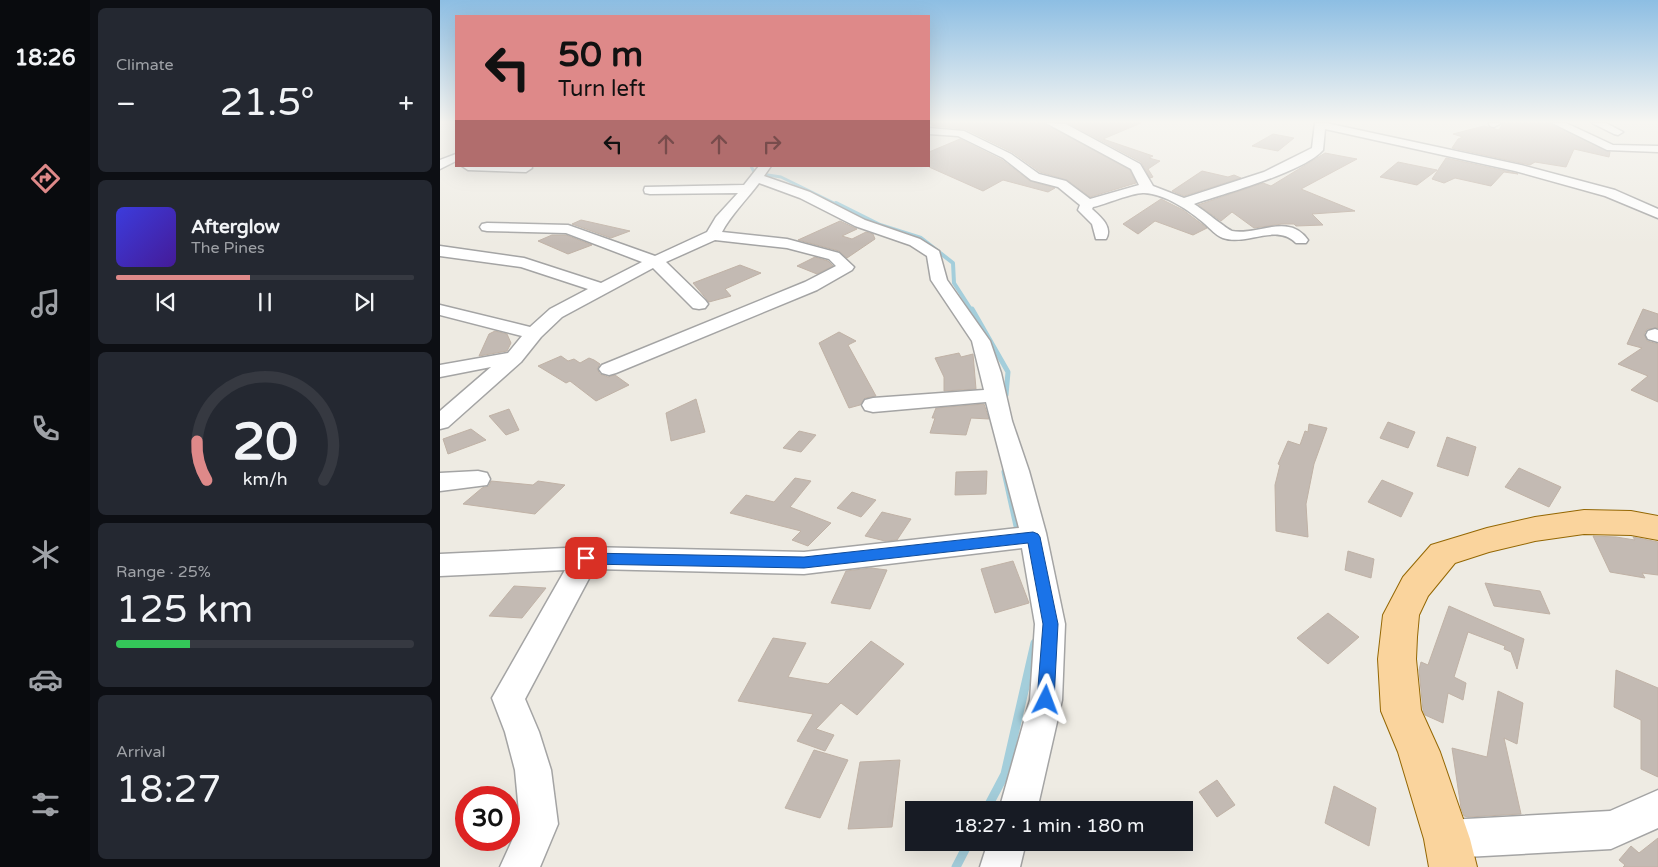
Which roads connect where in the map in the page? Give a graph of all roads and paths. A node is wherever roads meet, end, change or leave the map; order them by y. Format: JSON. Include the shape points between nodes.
{"nodes":[{"id":1,"x":1017,"y":163,"type":"edge"},
{"id":2,"x":1130,"y":163,"type":"edge"},
{"id":3,"x":1293,"y":163,"type":"edge"},
{"id":4,"x":1497,"y":163,"type":"edge"},
{"id":5,"x":440,"y":166,"type":"edge"},
{"id":6,"x":455,"y":166,"type":"edge"},
{"id":7,"x":497,"y":167,"type":"edge"},
{"id":8,"x":526,"y":168,"type":"dead end"},
{"id":9,"x":757,"y":178,"type":"edge"},
{"id":10,"x":1148,"y":189,"type":"junction"},
{"id":11,"x":650,"y":190,"type":"dead end"},
{"id":12,"x":1182,"y":203,"type":"junction"},
{"id":13,"x":1087,"y":204,"type":"junction"},
{"id":14,"x":1658,"y":214,"type":"edge"},
{"id":15,"x":487,"y":227,"type":"dead end"},
{"id":16,"x":713,"y":234,"type":"junction"},
{"id":17,"x":1101,"y":236,"type":"dead end"},
{"id":18,"x":1301,"y":240,"type":"dead end"},
{"id":19,"x":440,"y":251,"type":"edge"},
{"id":20,"x":655,"y":261,"type":"junction"},
{"id":21,"x":600,"y":288,"type":"junction"},
{"id":22,"x":699,"y":304,"type":"dead end"},
{"id":23,"x":440,"y":310,"type":"edge"},
{"id":24,"x":534,"y":333,"type":"junction"},
{"id":25,"x":514,"y":358,"type":"junction"},
{"id":26,"x":609,"y":369,"type":"dead end"},
{"id":27,"x":440,"y":371,"type":"edge"},
{"id":28,"x":995,"y":395,"type":"junction"},
{"id":29,"x":873,"y":405,"type":"dead end"},
{"id":30,"x":440,"y":422,"type":"edge"},
{"id":31,"x":478,"y":479,"type":"dead end"},
{"id":32,"x":440,"y":482,"type":"edge"},
{"id":33,"x":1658,"y":528,"type":"edge"},
{"id":34,"x":1033,"y":537,"type":"junction"},
{"id":35,"x":586,"y":558,"type":"junction"},
{"id":36,"x":440,"y":565,"type":"edge"},
{"id":37,"x":1021,"y":801,"type":"edge"},
{"id":38,"x":1658,"y":809,"type":"edge"},
{"id":39,"x":1004,"y":851,"type":"edge"},
{"id":40,"x":1450,"y":853,"type":"edge"},
{"id":41,"x":520,"y":867,"type":"edge"},
{"id":42,"x":1000,"y":867,"type":"edge"}],
"edges":[{"from":1,"to":13,"type":"street","via":[[1035,177],[1062,184]]},
{"from":2,"to":10,"type":"street","via":[[1136,167]]},
{"from":3,"to":12,"type":"street","via":[[1260,178]]},
{"from":4,"to":14,"type":"street","via":[[1610,193]]},
{"from":5,"to":6,"type":"street"},
{"from":7,"to":8,"type":"street"},
{"from":9,"to":11,"type":"street"},
{"from":9,"to":16,"type":"street"},
{"from":9,"to":28,"type":"street","via":[[805,195],[860,223],[915,242],[934,254],[939,280],[981,341]]},
{"from":10,"to":12,"type":"street"},
{"from":10,"to":13,"type":"street"},
{"from":12,"to":18,"type":"street","via":[[1225,234],[1236,236],[1288,230],[1298,234]]},
{"from":13,"to":17,"type":"street","via":[[1085,210],[1100,224]]},
{"from":15,"to":20,"type":"street","via":[[568,228]]},
{"from":16,"to":20,"type":"street"},
{"from":16,"to":26,"type":"street","via":[[787,244],[834,256],[846,267],[811,286]]},
{"from":19,"to":21,"type":"street","via":[[524,263]]},
{"from":20,"to":21,"type":"street"},
{"from":20,"to":22,"type":"street"},
{"from":21,"to":24,"type":"street","via":[[556,313]]},
{"from":23,"to":24,"type":"street"},
{"from":24,"to":25,"type":"street"},
{"from":25,"to":27,"type":"street"},
{"from":25,"to":30,"type":"street"},
{"from":28,"to":29,"type":"street"},
{"from":28,"to":34,"type":"street"},
{"from":31,"to":32,"type":"street"},
{"from":33,"to":40,"type":"main road","via":[[1631,523],[1584,522],[1487,540],[1443,554],[1414,588],[1401,615],[1398,637],[1401,711],[1419,752]]},
{"from":34,"to":35,"type":"street","via":[[804,563]]},
{"from":34,"to":37,"type":"street","via":[[1050,624],[1046,700]]},
{"from":35,"to":36,"type":"street"},
{"from":35,"to":41,"type":"street","via":[[508,698],[533,770],[539,824]]},
{"from":38,"to":40,"type":"street","via":[[1611,830]]},
{"from":39,"to":42,"type":"street"}]}
